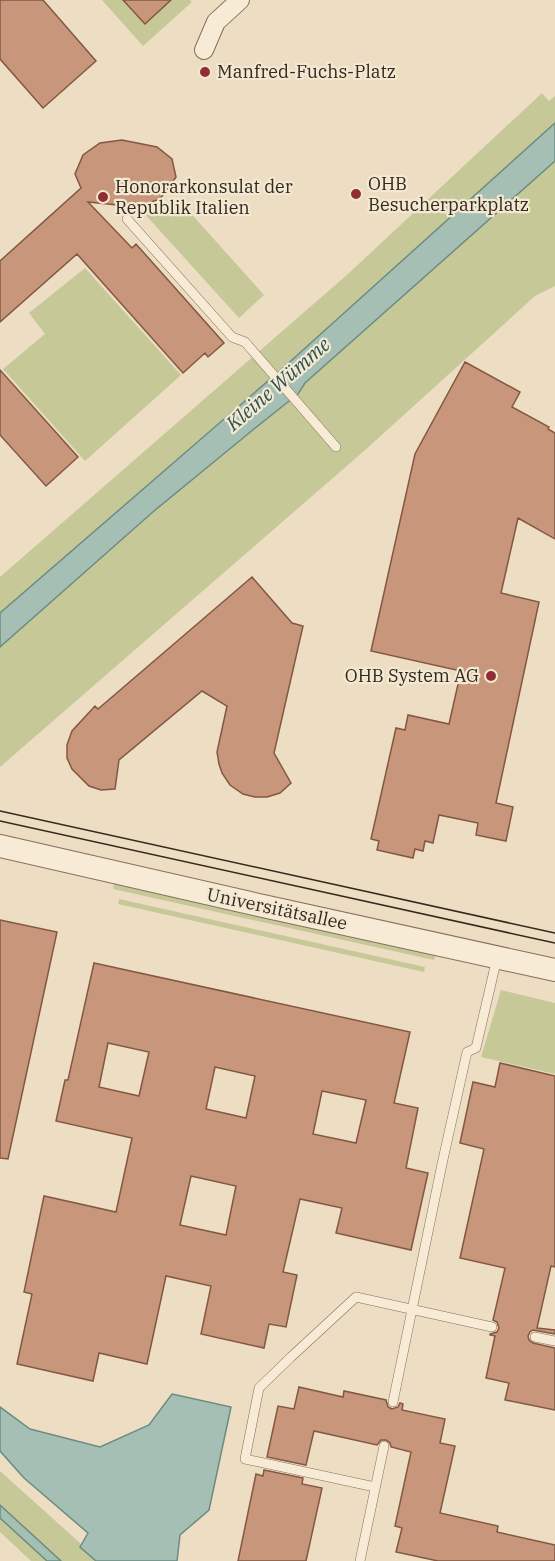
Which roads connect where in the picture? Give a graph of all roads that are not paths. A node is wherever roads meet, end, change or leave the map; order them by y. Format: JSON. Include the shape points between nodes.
{"nodes":[{"id":1,"x":237,"y":3,"type":"edge"},
{"id":2,"x":204,"y":50,"type":"dead end"},
{"id":3,"x":127,"y":219,"type":"dead end"},
{"id":4,"x":336,"y":447,"type":"dead end"},
{"id":5,"x":0,"y":846,"type":"edge"},
{"id":6,"x":497,"y":957,"type":"junction"},
{"id":7,"x":555,"y":969,"type":"edge"},
{"id":8,"x":411,"y":1309,"type":"junction"},
{"id":9,"x":492,"y":1327,"type":"dead end"},
{"id":10,"x":535,"y":1337,"type":"dead end"},
{"id":11,"x":555,"y":1341,"type":"edge"},
{"id":12,"x":393,"y":1402,"type":"dead end"},
{"id":13,"x":384,"y":1446,"type":"dead end"},
{"id":14,"x":375,"y":1487,"type":"junction"},
{"id":15,"x":360,"y":1561,"type":"edge"}],
"edges":[{"from":1,"to":2,"type":"street","via":[[216,22]]},
{"from":3,"to":4,"type":"lane","via":[[232,337],[245,342]]},
{"from":5,"to":6,"type":"street","name":"Universitätsallee"},
{"from":6,"to":7,"type":"street","name":"Universitätsallee"},
{"from":6,"to":8,"type":"lane","via":[[476,1048],[467,1052]]},
{"from":8,"to":9,"type":"lane"},
{"from":8,"to":12,"type":"lane"},
{"from":8,"to":14,"type":"lane","via":[[356,1297],[259,1388],[245,1459]]},
{"from":10,"to":11,"type":"lane"},
{"from":13,"to":14,"type":"lane"},
{"from":14,"to":15,"type":"lane"}]}
